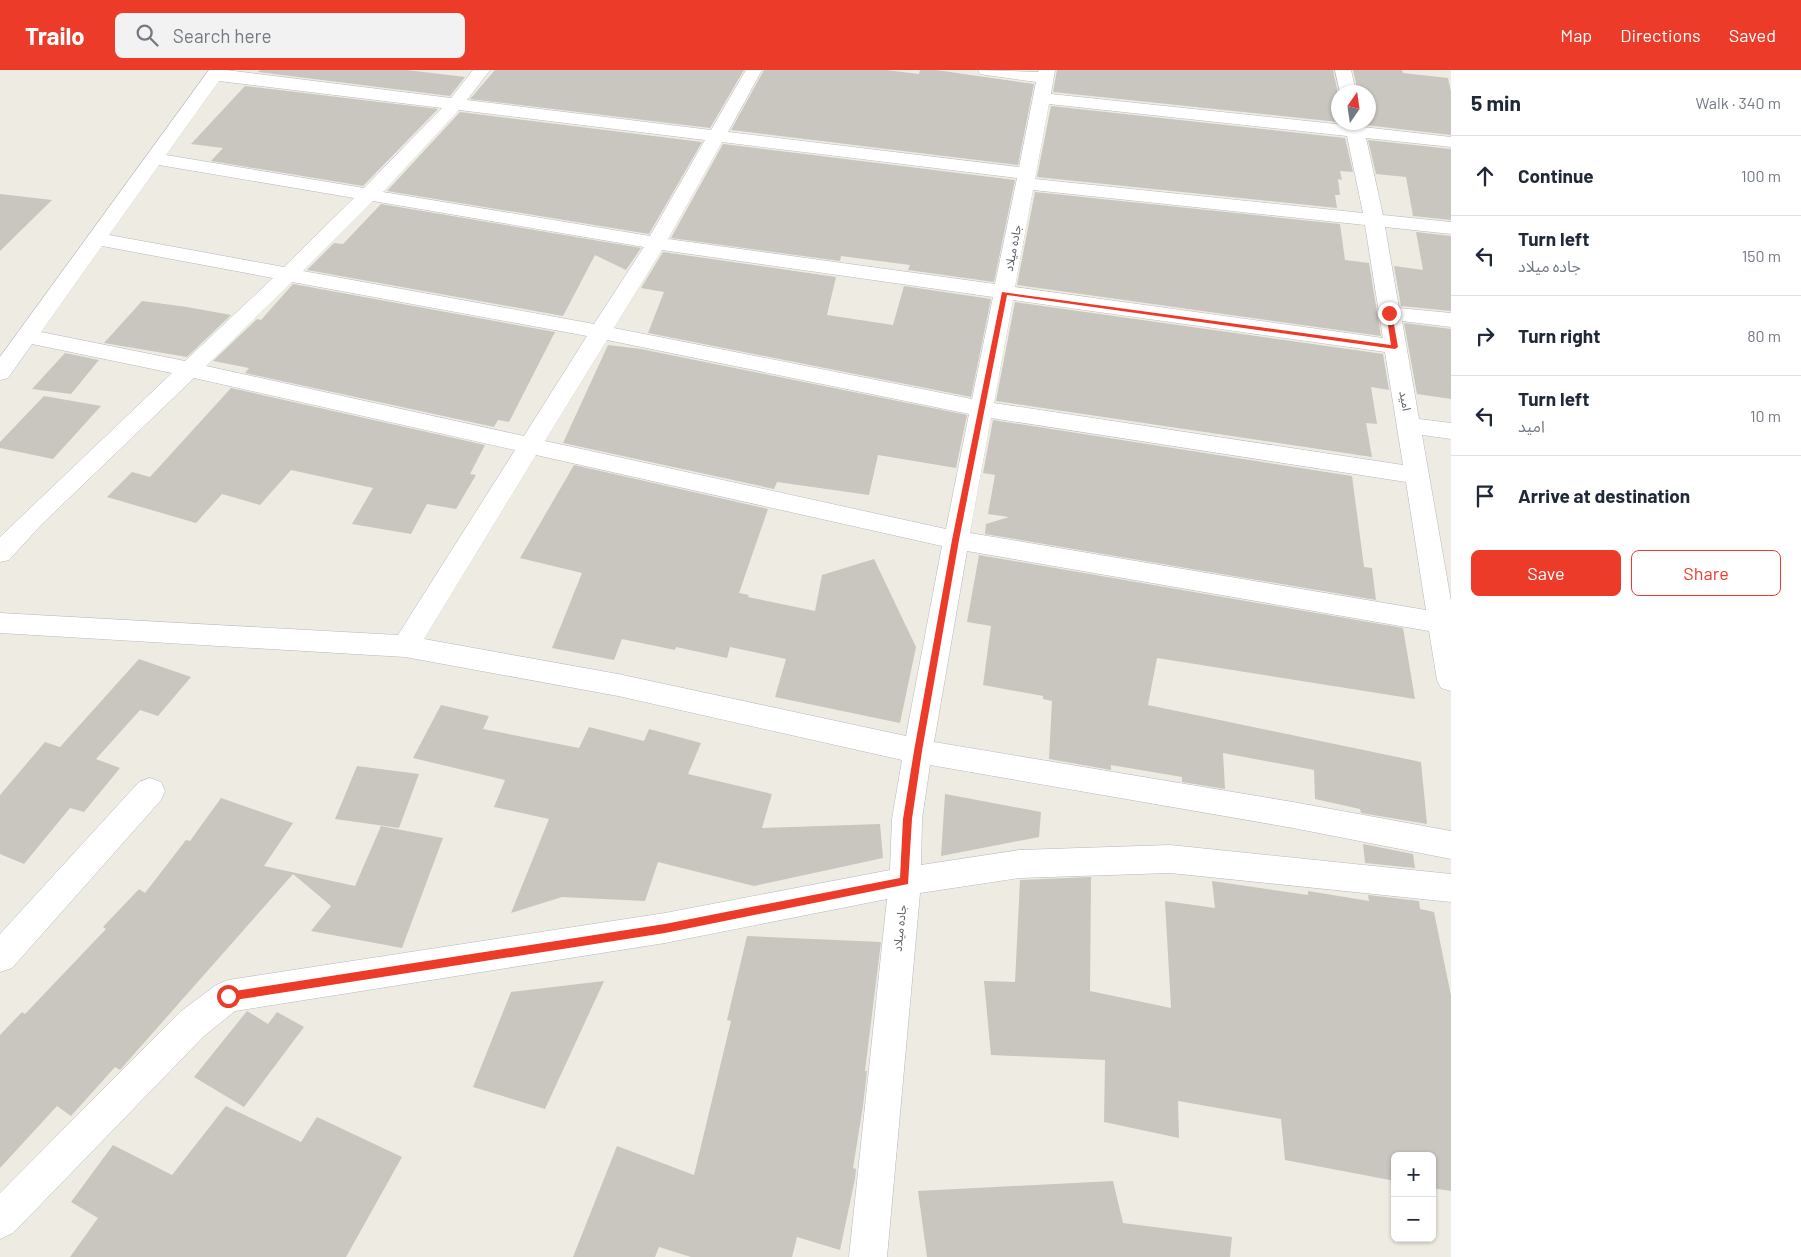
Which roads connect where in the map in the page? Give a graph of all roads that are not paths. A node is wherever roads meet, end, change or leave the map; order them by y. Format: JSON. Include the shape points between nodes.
{"nodes":[{"id":1,"x":482,"y":70,"type":"edge"},
{"id":2,"x":754,"y":70,"type":"edge"},
{"id":3,"x":986,"y":70,"type":"edge"},
{"id":4,"x":1343,"y":70,"type":"edge"},
{"id":5,"x":217,"y":72,"type":"edge"},
{"id":6,"x":1045,"y":82,"type":"edge"},
{"id":7,"x":1346,"y":85,"type":"edge"},
{"id":8,"x":456,"y":105,"type":"junction"},
{"id":9,"x":1331,"y":125,"type":"edge"},
{"id":10,"x":1354,"y":130,"type":"edge"},
{"id":11,"x":1368,"y":130,"type":"edge"},
{"id":12,"x":717,"y":136,"type":"junction"},
{"id":13,"x":1451,"y":142,"type":"edge"},
{"id":14,"x":154,"y":159,"type":"junction"},
{"id":15,"x":1027,"y":179,"type":"junction"},
{"id":16,"x":367,"y":196,"type":"junction"},
{"id":17,"x":1374,"y":220,"type":"junction"},
{"id":18,"x":1451,"y":228,"type":"edge"},
{"id":19,"x":96,"y":239,"type":"junction"},
{"id":20,"x":656,"y":243,"type":"junction"},
{"id":21,"x":288,"y":276,"type":"junction"},
{"id":22,"x":1004,"y":293,"type":"junction"},
{"id":23,"x":1389,"y":313,"type":"junction"},
{"id":24,"x":1451,"y":320,"type":"edge"},
{"id":25,"x":600,"y":332,"type":"junction"},
{"id":26,"x":27,"y":336,"type":"junction"},
{"id":27,"x":1395,"y":347,"type":"junction"},
{"id":28,"x":187,"y":369,"type":"junction"},
{"id":29,"x":0,"y":373,"type":"edge"},
{"id":30,"x":982,"y":409,"type":"junction"},
{"id":31,"x":1409,"y":425,"type":"junction"},
{"id":32,"x":1451,"y":431,"type":"edge"},
{"id":33,"x":529,"y":447,"type":"junction"},
{"id":34,"x":1418,"y":476,"type":"junction"},
{"id":35,"x":956,"y":540,"type":"junction"},
{"id":36,"x":0,"y":553,"type":"edge"},
{"id":37,"x":1442,"y":568,"type":"edge"},
{"id":38,"x":0,"y":623,"type":"edge"},
{"id":39,"x":1442,"y":624,"type":"junction"},
{"id":40,"x":405,"y":646,"type":"junction"},
{"id":41,"x":1451,"y":680,"type":"edge"},
{"id":42,"x":918,"y":751,"type":"junction"},
{"id":43,"x":150,"y":791,"type":"dead end"},
{"id":44,"x":1451,"y":845,"type":"edge"},
{"id":45,"x":905,"y":881,"type":"junction"},
{"id":46,"x":1451,"y":888,"type":"edge"},
{"id":47,"x":0,"y":958,"type":"edge"},
{"id":48,"x":0,"y":1220,"type":"edge"},
{"id":49,"x":868,"y":1257,"type":"edge"}],
"edges":[{"from":1,"to":8,"type":"street"},
{"from":2,"to":12,"type":"street"},
{"from":3,"to":6,"type":"street"},
{"from":4,"to":7,"type":"street"},
{"from":5,"to":8,"type":"street"},
{"from":5,"to":14,"type":"street"},
{"from":6,"to":9,"type":"street"},
{"from":6,"to":15,"type":"street","name":"جاده میلاد"},
{"from":8,"to":12,"type":"street"},
{"from":8,"to":16,"type":"street"},
{"from":10,"to":17,"type":"street","name":"امید"},
{"from":11,"to":13,"type":"street"},
{"from":12,"to":15,"type":"street"},
{"from":12,"to":20,"type":"street"},
{"from":14,"to":16,"type":"street"},
{"from":14,"to":19,"type":"street"},
{"from":15,"to":17,"type":"street"},
{"from":15,"to":22,"type":"street","name":"جاده میلاد"},
{"from":16,"to":20,"type":"street"},
{"from":16,"to":21,"type":"street"},
{"from":17,"to":18,"type":"street"},
{"from":17,"to":23,"type":"street","name":"امید"},
{"from":19,"to":21,"type":"street"},
{"from":19,"to":26,"type":"street"},
{"from":20,"to":22,"type":"street"},
{"from":20,"to":25,"type":"street"},
{"from":21,"to":25,"type":"street"},
{"from":21,"to":28,"type":"street"},
{"from":22,"to":27,"type":"street"},
{"from":22,"to":30,"type":"street","name":"جاده میلاد"},
{"from":23,"to":24,"type":"street"},
{"from":23,"to":27,"type":"street","name":"امید"},
{"from":25,"to":30,"type":"street"},
{"from":25,"to":33,"type":"street"},
{"from":26,"to":28,"type":"street"},
{"from":26,"to":29,"type":"street"},
{"from":27,"to":31,"type":"street","name":"امید"},
{"from":28,"to":33,"type":"street"},
{"from":28,"to":36,"type":"street"},
{"from":30,"to":34,"type":"street"},
{"from":30,"to":35,"type":"street","name":"جاده میلاد"},
{"from":31,"to":32,"type":"street"},
{"from":31,"to":34,"type":"street","name":"امید"},
{"from":33,"to":35,"type":"street"},
{"from":33,"to":40,"type":"street"},
{"from":34,"to":37,"type":"street","name":"امید"},
{"from":35,"to":39,"type":"street"},
{"from":35,"to":42,"type":"street","name":"جاده میلاد"},
{"from":37,"to":39,"type":"street","name":"امید"},
{"from":38,"to":40,"type":"street"},
{"from":39,"to":41,"type":"street","name":"امید"},
{"from":40,"to":42,"type":"street","via":[[618,685]]},
{"from":42,"to":44,"type":"street","via":[[1284,813]]},
{"from":42,"to":45,"type":"street","name":"جاده میلاد","via":[[907,819]]},
{"from":43,"to":47,"type":"street"},
{"from":45,"to":46,"type":"street","via":[[1019,864],[1170,859]]},
{"from":45,"to":48,"type":"street","via":[[665,928],[228,996],[192,1024]]},
{"from":45,"to":49,"type":"street","name":"جاده میلاد"}]}
